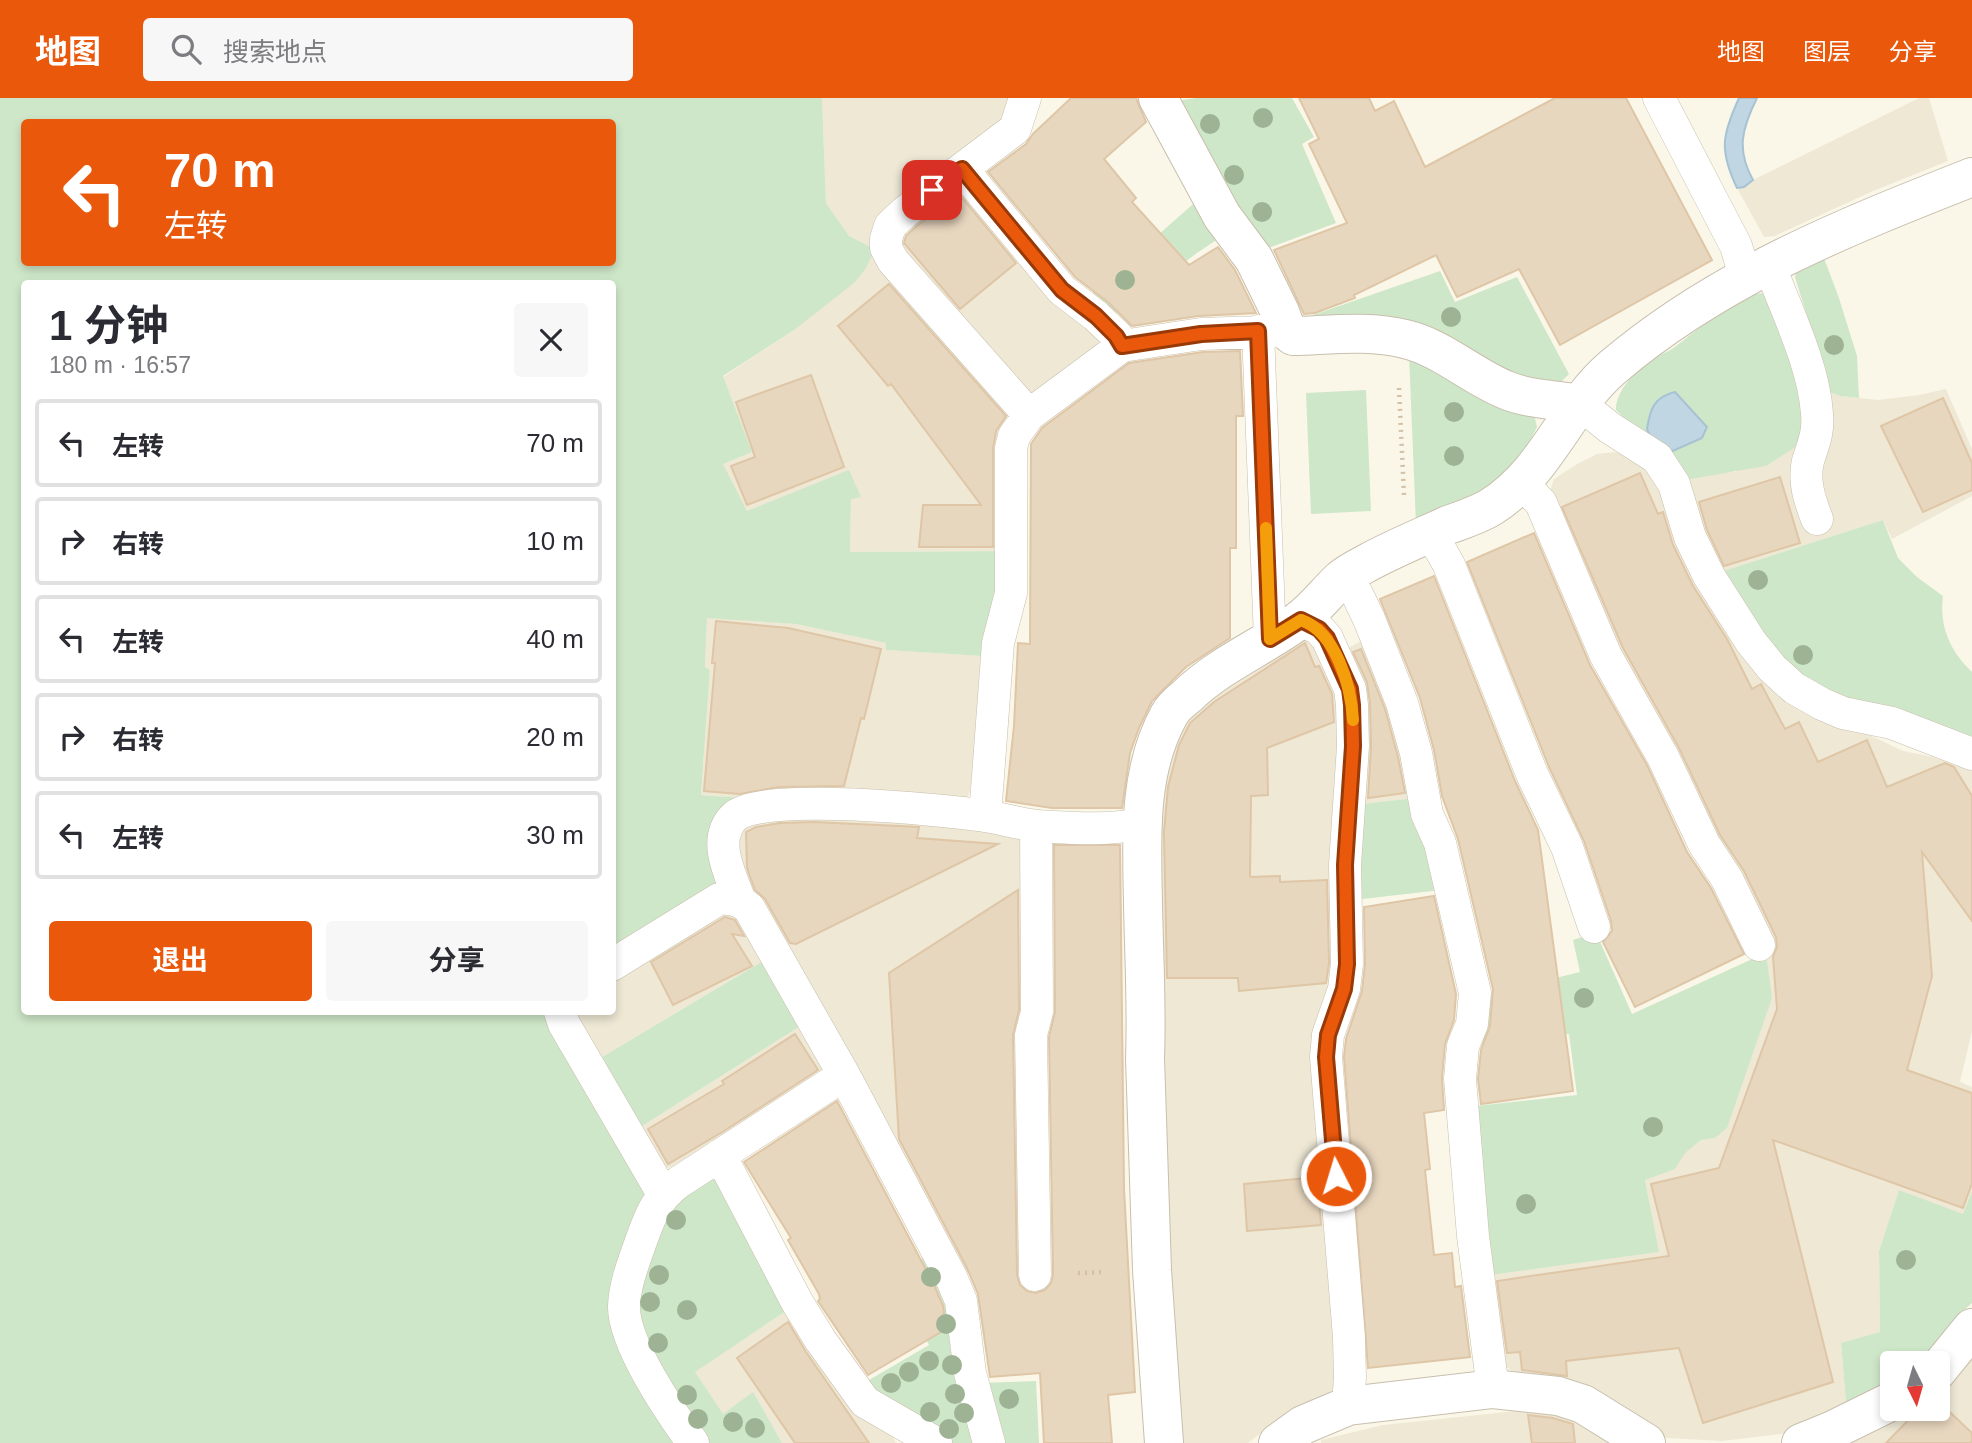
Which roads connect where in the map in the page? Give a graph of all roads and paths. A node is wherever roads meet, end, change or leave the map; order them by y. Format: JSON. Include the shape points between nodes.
{"nodes":[{"id":1,"x":1025,"y":98,"type":"edge"},
{"id":2,"x":1158,"y":98,"type":"edge"},
{"id":3,"x":1659,"y":98,"type":"edge"},
{"id":4,"x":962,"y":169,"type":"junction"},
{"id":5,"x":1972,"y":177,"type":"edge"},
{"id":6,"x":1757,"y":270,"type":"junction"},
{"id":7,"x":1272,"y":331,"type":"junction"},
{"id":8,"x":1122,"y":346,"type":"junction"},
{"id":9,"x":1399,"y":376,"type":"dead end"},
{"id":10,"x":1580,"y":404,"type":"junction"},
{"id":11,"x":1029,"y":415,"type":"junction"},
{"id":12,"x":1522,"y":483,"type":"junction"},
{"id":13,"x":1404,"y":496,"type":"dead end"},
{"id":14,"x":1817,"y":519,"type":"dead end"},
{"id":15,"x":1428,"y":534,"type":"junction"},
{"id":16,"x":1344,"y":577,"type":"junction"},
{"id":17,"x":1285,"y":629,"type":"junction"},
{"id":18,"x":1972,"y":754,"type":"edge"},
{"id":19,"x":985,"y":816,"type":"junction"},
{"id":20,"x":1144,"y":823,"type":"junction"},
{"id":21,"x":1036,"y":825,"type":"junction"},
{"id":22,"x":740,"y":901,"type":"junction"},
{"id":23,"x":1594,"y":927,"type":"dead end"},
{"id":24,"x":1759,"y":945,"type":"dead end"},
{"id":25,"x":616,"y":963,"type":"edge"},
{"id":26,"x":561,"y":1015,"type":"edge"},
{"id":27,"x":844,"y":1075,"type":"junction"},
{"id":28,"x":720,"y":1155,"type":"junction"},
{"id":29,"x":663,"y":1194,"type":"junction"},
{"id":30,"x":1035,"y":1275,"type":"dead end"},
{"id":31,"x":1972,"y":1328,"type":"edge"},
{"id":32,"x":1950,"y":1355,"type":"edge"},
{"id":33,"x":1493,"y":1389,"type":"junction"},
{"id":34,"x":1348,"y":1406,"type":"junction"},
{"id":35,"x":1880,"y":1407,"type":"edge"},
{"id":36,"x":693,"y":1443,"type":"edge"},
{"id":37,"x":936,"y":1443,"type":"edge"},
{"id":38,"x":989,"y":1443,"type":"edge"},
{"id":39,"x":1164,"y":1443,"type":"edge"},
{"id":40,"x":1278,"y":1443,"type":"edge"},
{"id":41,"x":1646,"y":1443,"type":"edge"},
{"id":42,"x":1801,"y":1443,"type":"edge"}],
"edges":[{"from":1,"to":4,"type":"lane","via":[[1015,129]]},
{"from":2,"to":7,"type":"street","via":[[1222,216],[1254,259],[1280,312]]},
{"from":3,"to":6,"type":"lane","via":[[1736,246]]},
{"from":4,"to":8,"type":"lane","via":[[1062,290],[1096,316]]},
{"from":4,"to":11,"type":"lane","via":[[890,226],[886,248],[906,277]]},
{"from":5,"to":6,"type":"street","via":[[1884,211]]},
{"from":6,"to":10,"type":"street","via":[[1652,336],[1610,369]]},
{"from":6,"to":14,"type":"lane","via":[[1803,354],[1817,412],[1807,480],[1808,498]]},
{"from":7,"to":8,"type":"lane","via":[[1201,334]]},
{"from":7,"to":10,"type":"street","via":[[1408,340],[1505,390],[1544,401]]},
{"from":7,"to":17,"type":"lane"},
{"from":8,"to":11,"type":"lane"},
{"from":9,"to":13,"type":"path"},
{"from":10,"to":12,"type":"street"},
{"from":10,"to":18,"type":"lane","via":[[1657,458],[1674,484],[1690,537],[1709,576],[1751,642],[1794,688],[1843,713],[1892,723]]},
{"from":11,"to":19,"type":"lane","via":[[1014,436],[1012,448],[1011,593],[998,643]]},
{"from":12,"to":15,"type":"street","via":[[1489,508]]},
{"from":12,"to":24,"type":"lane","via":[[1541,503],[1606,656]]},
{"from":15,"to":16,"type":"street"},
{"from":15,"to":23,"type":"lane","via":[[1455,578],[1532,774],[1567,847]]},
{"from":16,"to":17,"type":"street"},
{"from":16,"to":33,"type":"lane","via":[[1369,619],[1402,703],[1475,993],[1460,1079],[1473,1236]]},
{"from":17,"to":20,"type":"street","via":[[1202,681],[1170,712],[1150,760]]},
{"from":17,"to":34,"type":"lane","via":[[1319,629],[1327,638],[1350,689],[1352,705],[1345,865],[1347,964],[1326,1057],[1349,1337]]},
{"from":19,"to":21,"type":"lane"},
{"from":19,"to":22,"type":"lane","via":[[842,803],[755,806],[735,816],[725,831],[727,868]]},
{"from":20,"to":21,"type":"lane","via":[[1119,828]]},
{"from":20,"to":39,"type":"street","via":[[1145,1058]]},
{"from":21,"to":30,"type":"lane","via":[[1037,1012],[1031,1035]]},
{"from":22,"to":25,"type":"lane","via":[[719,899]]},
{"from":22,"to":27,"type":"lane","via":[[749,908]]},
{"from":26,"to":29,"type":"lane"},
{"from":27,"to":28,"type":"lane"},
{"from":27,"to":38,"type":"lane","via":[[961,1301],[970,1373]]},
{"from":28,"to":29,"type":"lane"},
{"from":28,"to":37,"type":"lane","via":[[797,1302],[865,1402]]},
{"from":29,"to":36,"type":"lane","via":[[629,1275],[624,1308],[631,1338],[646,1368]]},
{"from":31,"to":32,"type":"street"},
{"from":33,"to":34,"type":"street"},
{"from":33,"to":41,"type":"street","via":[[1558,1396],[1583,1404]]},
{"from":34,"to":40,"type":"street","via":[[1303,1425]]},
{"from":35,"to":42,"type":"street"}]}
